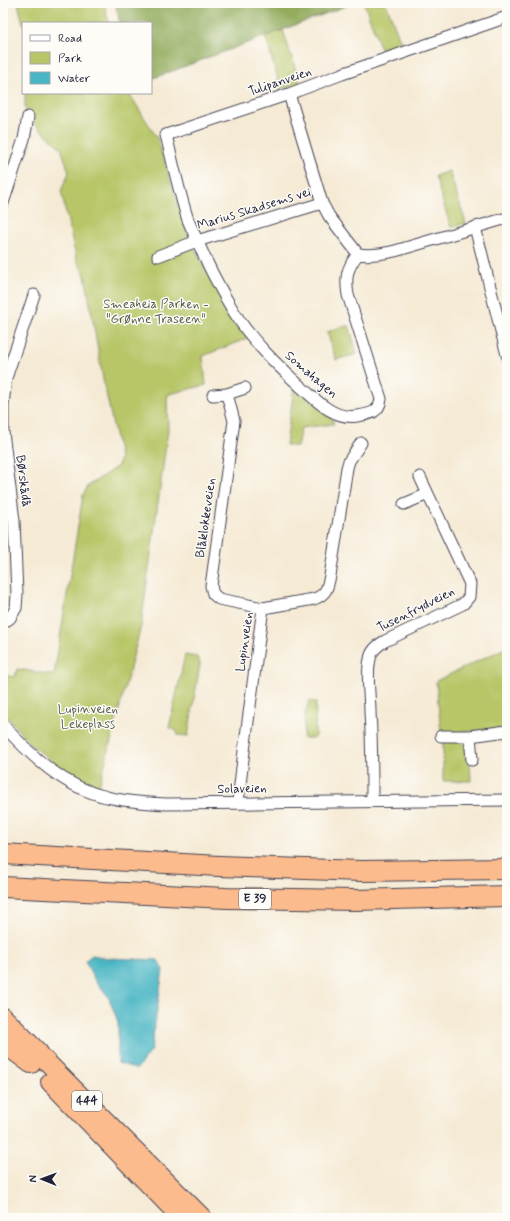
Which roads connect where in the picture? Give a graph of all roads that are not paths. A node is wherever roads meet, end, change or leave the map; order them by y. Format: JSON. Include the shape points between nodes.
{"nodes":[{"id":1,"x":507,"y":17,"type":"edge"},
{"id":2,"x":289,"y":94,"type":"junction"},
{"id":3,"x":28,"y":117,"type":"dead end"},
{"id":4,"x":4,"y":196,"type":"edge"},
{"id":5,"x":322,"y":203,"type":"junction"},
{"id":6,"x":507,"y":218,"type":"edge"},
{"id":7,"x":475,"y":227,"type":"junction"},
{"id":8,"x":197,"y":241,"type":"junction"},
{"id":9,"x":358,"y":254,"type":"junction"},
{"id":10,"x":158,"y":256,"type":"dead end"},
{"id":11,"x":34,"y":295,"type":"dead end"},
{"id":12,"x":507,"y":355,"type":"edge"},
{"id":13,"x":245,"y":388,"type":"dead end"},
{"id":14,"x":227,"y":394,"type":"junction"},
{"id":15,"x":213,"y":395,"type":"dead end"},
{"id":16,"x":361,"y":443,"type":"dead end"},
{"id":17,"x":420,"y":478,"type":"dead end"},
{"id":18,"x":428,"y":494,"type":"junction"},
{"id":19,"x":404,"y":504,"type":"dead end"},
{"id":20,"x":263,"y":608,"type":"junction"},
{"id":21,"x":3,"y":623,"type":"edge"},
{"id":22,"x":3,"y":725,"type":"edge"},
{"id":23,"x":507,"y":731,"type":"edge"},
{"id":24,"x":441,"y":736,"type":"dead end"},
{"id":25,"x":470,"y":736,"type":"junction"},
{"id":26,"x":472,"y":760,"type":"dead end"},
{"id":27,"x":507,"y":800,"type":"edge"},
{"id":28,"x":238,"y":802,"type":"junction"},
{"id":29,"x":372,"y":802,"type":"junction"},
{"id":30,"x":3,"y":854,"type":"edge"},
{"id":31,"x":507,"y":869,"type":"edge"},
{"id":32,"x":3,"y":887,"type":"edge"},
{"id":33,"x":507,"y":896,"type":"edge"},
{"id":34,"x":3,"y":1018,"type":"edge"},
{"id":35,"x":3,"y":1042,"type":"edge"},
{"id":36,"x":34,"y":1058,"type":"junction"},
{"id":37,"x":181,"y":1218,"type":"edge"},
{"id":38,"x":203,"y":1218,"type":"edge"}],
"edges":[{"from":1,"to":2,"type":"street","name":"Tulipanveien"},
{"from":2,"to":5,"type":"street"},
{"from":2,"to":8,"type":"street","name":"Tulipanveien","via":[[166,135],[188,220]]},
{"from":3,"to":4,"type":"street","via":[[24,139]]},
{"from":5,"to":8,"type":"street","name":"Marius Skadsems vei"},
{"from":5,"to":9,"type":"street","name":"Marius Skadsems vei"},
{"from":6,"to":7,"type":"street"},
{"from":7,"to":9,"type":"street","via":[[384,254]]},
{"from":7,"to":12,"type":"street"},
{"from":8,"to":9,"type":"street","name":"Somahagen","via":[[234,313],[270,358],[329,410],[341,416],[353,417],[376,410],[381,399],[346,284],[350,264]]},
{"from":8,"to":10,"type":"street","name":"Marius Skadsems vei"},
{"from":11,"to":21,"type":"street","name":"Børskådå","via":[[6,378],[3,405],[3,432],[14,521],[16,608],[10,618]]},
{"from":13,"to":14,"type":"street"},
{"from":14,"to":15,"type":"street"},
{"from":14,"to":20,"type":"street","name":"Blåklokkeveien","via":[[234,421],[211,586],[213,594],[219,600]]},
{"from":16,"to":20,"type":"street","name":"Lupinveien","via":[[347,468],[327,590],[322,596],[314,599]]},
{"from":17,"to":18,"type":"street","name":"Tusenfrydveien"},
{"from":18,"to":19,"type":"street"},
{"from":18,"to":29,"type":"street","name":"Tusenfrydveien","via":[[470,584],[469,597],[463,604],[378,645],[371,654],[369,677]]},
{"from":20,"to":28,"type":"street","name":"Lupinveien"},
{"from":22,"to":28,"type":"street","name":"Solaveien","via":[[18,742],[51,770],[82,789],[105,797],[167,804]]},
{"from":23,"to":25,"type":"street"},
{"from":24,"to":25,"type":"street"},
{"from":25,"to":26,"type":"street"},
{"from":27,"to":29,"type":"street","name":"Solaveien"},
{"from":28,"to":29,"type":"street","name":"Solaveien"},
{"from":30,"to":31,"type":"highway","via":[[361,871]]},
{"from":32,"to":33,"type":"highway","number":"E 39","via":[[226,898],[355,900]]},
{"from":34,"to":36,"type":"highway","number":"444"},
{"from":35,"to":36,"type":"highway","number":"444"},
{"from":36,"to":37,"type":"highway","number":"444"},
{"from":36,"to":38,"type":"highway","number":"444"}]}
